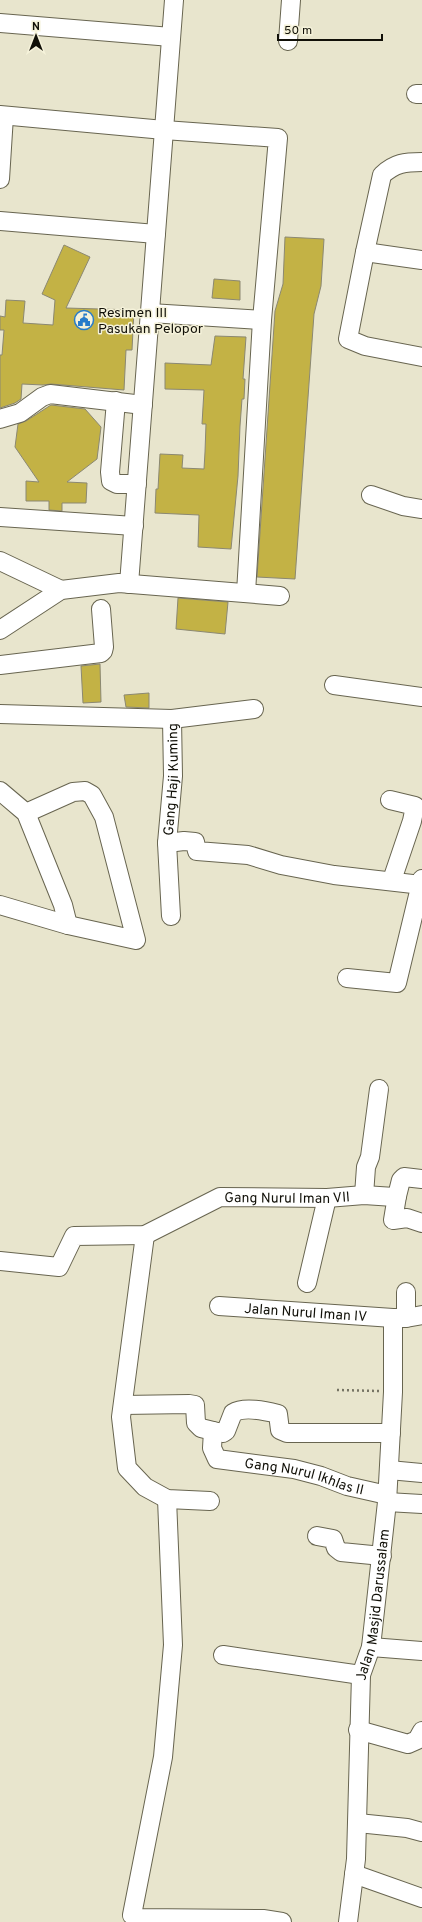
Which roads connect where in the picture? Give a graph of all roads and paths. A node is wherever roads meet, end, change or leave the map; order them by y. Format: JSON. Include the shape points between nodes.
{"nodes":[{"id":1,"x":174,"y":0,"type":"edge"},
{"id":2,"x":291,"y":0,"type":"edge"},
{"id":3,"x":0,"y":23,"type":"edge"},
{"id":4,"x":171,"y":37,"type":"junction"},
{"id":5,"x":288,"y":41,"type":"dead end"},
{"id":6,"x":2,"y":115,"type":"edge"},
{"id":7,"x":164,"y":130,"type":"junction"},
{"id":8,"x":422,"y":162,"type":"edge"},
{"id":9,"x":0,"y":179,"type":"edge"},
{"id":10,"x":0,"y":221,"type":"edge"},
{"id":11,"x":156,"y":234,"type":"junction"},
{"id":12,"x":365,"y":252,"type":"junction"},
{"id":13,"x":422,"y":260,"type":"edge"},
{"id":14,"x":150,"y":313,"type":"junction"},
{"id":15,"x":262,"y":320,"type":"junction"},
{"id":16,"x":422,"y":357,"type":"edge"},
{"id":17,"x":116,"y":401,"type":"junction"},
{"id":18,"x":143,"y":404,"type":"junction"},
{"id":19,"x":0,"y":419,"type":"edge"},
{"id":20,"x":137,"y":484,"type":"junction"},
{"id":21,"x":371,"y":495,"type":"dead end"},
{"id":22,"x":422,"y":509,"type":"edge"},
{"id":23,"x":0,"y":517,"type":"edge"},
{"id":24,"x":134,"y":526,"type":"junction"},
{"id":25,"x":0,"y":561,"type":"edge"},
{"id":26,"x":129,"y":584,"type":"junction"},
{"id":27,"x":61,"y":590,"type":"junction"},
{"id":28,"x":246,"y":594,"type":"junction"},
{"id":29,"x":280,"y":596,"type":"dead end"},
{"id":30,"x":101,"y":609,"type":"dead end"},
{"id":31,"x":0,"y":630,"type":"edge"},
{"id":32,"x":0,"y":666,"type":"edge"},
{"id":33,"x":334,"y":685,"type":"dead end"},
{"id":34,"x":422,"y":697,"type":"edge"},
{"id":35,"x":254,"y":709,"type":"dead end"},
{"id":36,"x":0,"y":714,"type":"edge"},
{"id":37,"x":172,"y":719,"type":"junction"},
{"id":38,"x":0,"y":791,"type":"edge"},
{"id":39,"x":390,"y":800,"type":"dead end"},
{"id":40,"x":26,"y":813,"type":"junction"},
{"id":41,"x":167,"y":843,"type":"junction"},
{"id":42,"x":392,"y":880,"type":"junction"},
{"id":43,"x":421,"y":883,"type":"edge"},
{"id":44,"x":0,"y":905,"type":"edge"},
{"id":45,"x":171,"y":916,"type":"dead end"},
{"id":46,"x":68,"y":925,"type":"junction"},
{"id":47,"x":347,"y":978,"type":"dead end"},
{"id":48,"x":378,"y":1089,"type":"dead end"},
{"id":49,"x":422,"y":1179,"type":"edge"},
{"id":50,"x":364,"y":1195,"type":"junction"},
{"id":51,"x":397,"y":1196,"type":"junction"},
{"id":52,"x":327,"y":1198,"type":"junction"},
{"id":53,"x":422,"y":1223,"type":"edge"},
{"id":54,"x":145,"y":1236,"type":"junction"},
{"id":55,"x":0,"y":1261,"type":"edge"},
{"id":56,"x":307,"y":1283,"type":"dead end"},
{"id":57,"x":406,"y":1292,"type":"dead end"},
{"id":58,"x":219,"y":1306,"type":"dead end"},
{"id":59,"x":407,"y":1317,"type":"edge"},
{"id":60,"x":336,"y":1390,"type":"dead end"},
{"id":61,"x":393,"y":1392,"type":"junction"},
{"id":62,"x":123,"y":1405,"type":"junction"},
{"id":63,"x":213,"y":1431,"type":"junction"},
{"id":64,"x":391,"y":1433,"type":"junction"},
{"id":65,"x":389,"y":1470,"type":"junction"},
{"id":66,"x":422,"y":1473,"type":"edge"},
{"id":67,"x":387,"y":1498,"type":"junction"},
{"id":68,"x":167,"y":1499,"type":"junction"},
{"id":69,"x":210,"y":1501,"type":"dead end"},
{"id":70,"x":422,"y":1504,"type":"edge"},
{"id":71,"x":316,"y":1536,"type":"dead end"},
{"id":72,"x":382,"y":1556,"type":"junction"},
{"id":73,"x":371,"y":1647,"type":"junction"},
{"id":74,"x":422,"y":1651,"type":"edge"},
{"id":75,"x":223,"y":1655,"type":"dead end"},
{"id":76,"x":361,"y":1675,"type":"junction"},
{"id":77,"x":358,"y":1730,"type":"junction"},
{"id":78,"x":422,"y":1731,"type":"edge"},
{"id":79,"x":358,"y":1823,"type":"junction"},
{"id":80,"x":422,"y":1832,"type":"edge"},
{"id":81,"x":354,"y":1874,"type":"junction"},
{"id":82,"x":422,"y":1898,"type":"edge"},
{"id":83,"x":153,"y":1920,"type":"edge"},
{"id":84,"x":262,"y":1921,"type":"edge"},
{"id":85,"x":282,"y":1922,"type":"edge"},
{"id":86,"x":348,"y":1922,"type":"edge"}],
"edges":[{"from":1,"to":4,"type":"street"},
{"from":2,"to":5,"type":"street"},
{"from":3,"to":4,"type":"street"},
{"from":4,"to":7,"type":"street"},
{"from":6,"to":7,"type":"street"},
{"from":6,"to":9,"type":"street"},
{"from":7,"to":11,"type":"street"},
{"from":7,"to":15,"type":"street","via":[[278,138]]},
{"from":8,"to":12,"type":"street","via":[[403,161],[390,167],[382,175]]},
{"from":10,"to":11,"type":"street"},
{"from":11,"to":14,"type":"street"},
{"from":12,"to":13,"type":"street"},
{"from":12,"to":16,"type":"street","via":[[348,339],[365,346]]},
{"from":14,"to":15,"type":"street"},
{"from":14,"to":18,"type":"street"},
{"from":15,"to":28,"type":"street"},
{"from":17,"to":18,"type":"street"},
{"from":17,"to":19,"type":"street","via":[[50,394],[42,396],[20,414]]},
{"from":17,"to":20,"type":"street","via":[[111,480],[117,484]]},
{"from":18,"to":20,"type":"street"},
{"from":20,"to":24,"type":"street"},
{"from":21,"to":22,"type":"street","via":[[403,506]]},
{"from":23,"to":24,"type":"street"},
{"from":24,"to":26,"type":"street"},
{"from":25,"to":27,"type":"street"},
{"from":26,"to":27,"type":"street"},
{"from":26,"to":28,"type":"street"},
{"from":27,"to":31,"type":"street"},
{"from":28,"to":29,"type":"street"},
{"from":30,"to":32,"type":"street","via":[[104,647],[101,653]]},
{"from":33,"to":34,"type":"street"},
{"from":35,"to":37,"type":"street"},
{"from":36,"to":37,"type":"street","name":"Gang Haji Kuming"},
{"from":37,"to":41,"type":"street","name":"Gang Haji Kuming","via":[[173,776]]},
{"from":38,"to":40,"type":"street"},
{"from":39,"to":42,"type":"street","via":[[415,806]]},
{"from":40,"to":46,"type":"street","via":[[63,905]]},
{"from":40,"to":46,"type":"street","via":[[73,792],[85,791],[92,795],[104,817],[136,940]]},
{"from":41,"to":42,"type":"street","via":[[195,842],[197,851],[248,855],[281,865],[334,875]]},
{"from":41,"to":45,"type":"street","name":"Gang Haji Kuming"},
{"from":42,"to":43,"type":"street"},
{"from":43,"to":47,"type":"street","via":[[397,983]]},
{"from":44,"to":46,"type":"street"},
{"from":48,"to":50,"type":"street"},
{"from":49,"to":51,"type":"street","via":[[404,1177]]},
{"from":50,"to":51,"type":"street","name":"Gang Nurul Iman VII"},
{"from":50,"to":52,"type":"street","name":"Gang Nurul Iman VII"},
{"from":51,"to":53,"type":"street","via":[[394,1220],[407,1218]]},
{"from":52,"to":54,"type":"street","name":"Gang Nurul Iman VII","via":[[220,1197]]},
{"from":52,"to":56,"type":"street"},
{"from":54,"to":55,"type":"street","name":"Gang Nurul Iman VII","via":[[74,1236],[59,1267]]},
{"from":54,"to":62,"type":"street"},
{"from":57,"to":59,"type":"street","name":"Jalan Masjid Darussalam"},
{"from":58,"to":59,"type":"street","name":"Jalan Nurul Iman IV"},
{"from":59,"to":61,"type":"street","name":"Jalan Masjid Darussalam"},
{"from":60,"to":61,"type":"path"},
{"from":61,"to":64,"type":"street","name":"Jalan Masjid Darussalam"},
{"from":62,"to":63,"type":"street","via":[[195,1405],[196,1424]]},
{"from":62,"to":68,"type":"street","via":[[121,1417],[127,1468],[145,1487]]},
{"from":63,"to":64,"type":"street","via":[[223,1433],[233,1413],[246,1410],[278,1414],[280,1430],[287,1433]]},
{"from":63,"to":67,"type":"street","name":"Gang Nurul Ikhlas II","via":[[212,1448],[217,1459],[294,1469]]},
{"from":64,"to":65,"type":"street","name":"Jalan Masjid Darussalam"},
{"from":65,"to":66,"type":"street"},
{"from":65,"to":67,"type":"street","name":"Jalan Masjid Darussalam"},
{"from":67,"to":70,"type":"street","name":"Gang Nurul Ikhlas II"},
{"from":67,"to":72,"type":"street","name":"Jalan Masjid Darussalam"},
{"from":68,"to":69,"type":"street"},
{"from":68,"to":83,"type":"street","via":[[173,1645],[163,1757],[132,1913],[136,1918]]},
{"from":71,"to":72,"type":"street","via":[[333,1539],[336,1548],[341,1552]]},
{"from":72,"to":73,"type":"street","name":"Jalan Masjid Darussalam"},
{"from":73,"to":74,"type":"street"},
{"from":73,"to":76,"type":"street","name":"Jalan Masjid Darussalam"},
{"from":75,"to":76,"type":"street"},
{"from":76,"to":77,"type":"street","name":"Jalan Masjid Darussalam"},
{"from":77,"to":78,"type":"street","via":[[408,1744],[417,1740]]},
{"from":77,"to":79,"type":"street","name":"Jalan Masjid Darussalam"},
{"from":79,"to":80,"type":"street"},
{"from":79,"to":81,"type":"street","name":"Jalan Masjid Darussalam"},
{"from":81,"to":82,"type":"street"},
{"from":81,"to":86,"type":"street","name":"Jalan Masjid Darussalam"},
{"from":83,"to":84,"type":"street"},
{"from":84,"to":85,"type":"street"}]}
